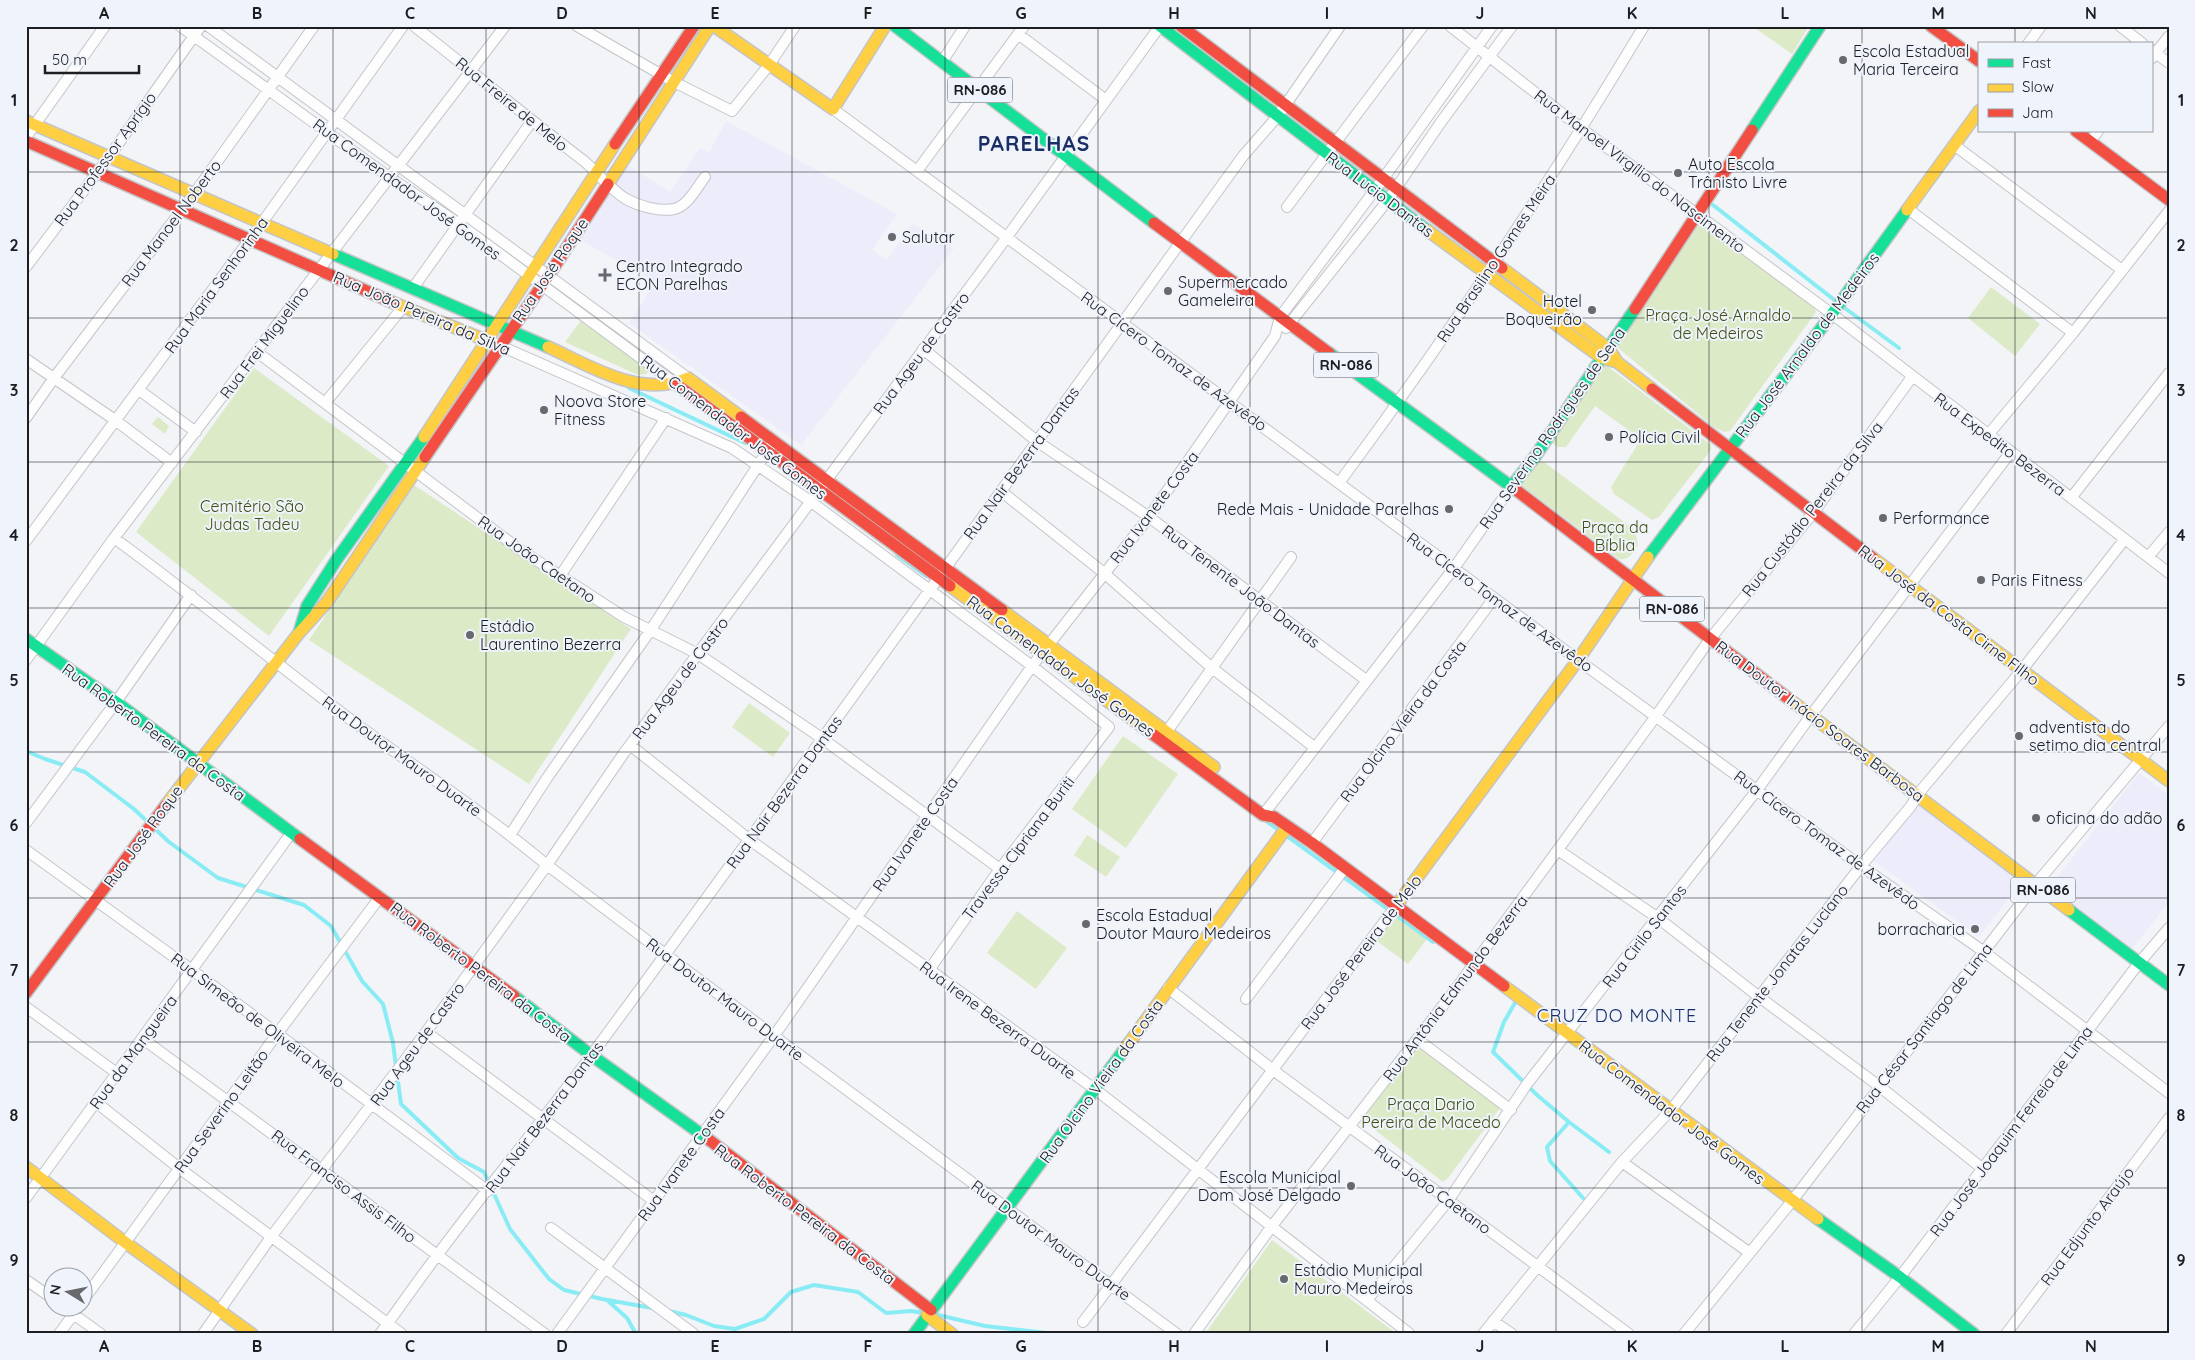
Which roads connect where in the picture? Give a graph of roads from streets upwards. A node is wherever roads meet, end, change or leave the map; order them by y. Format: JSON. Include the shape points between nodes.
{"nodes":[{"id":1,"x":105,"y":26,"type":"edge"},
{"id":2,"x":180,"y":26,"type":"edge"},
{"id":3,"x":201,"y":26,"type":"edge"},
{"id":4,"x":208,"y":26,"type":"edge"},
{"id":5,"x":314,"y":26,"type":"edge"},
{"id":6,"x":403,"y":26,"type":"edge"},
{"id":7,"x":414,"y":26,"type":"edge"},
{"id":8,"x":505,"y":26,"type":"edge"},
{"id":9,"x":577,"y":26,"type":"edge"},
{"id":10,"x":694,"y":26,"type":"edge"},
{"id":11,"x":712,"y":26,"type":"edge"},
{"id":12,"x":795,"y":26,"type":"edge"},
{"id":13,"x":885,"y":26,"type":"edge"},
{"id":14,"x":895,"y":26,"type":"edge"},
{"id":15,"x":965,"y":26,"type":"edge"},
{"id":16,"x":1160,"y":26,"type":"edge"},
{"id":17,"x":1181,"y":26,"type":"edge"},
{"id":18,"x":1340,"y":26,"type":"edge"},
{"id":19,"x":1423,"y":26,"type":"edge"},
{"id":20,"x":1450,"y":26,"type":"edge"},
{"id":21,"x":1492,"y":26,"type":"edge"},
{"id":22,"x":1512,"y":26,"type":"edge"},
{"id":23,"x":1644,"y":26,"type":"edge"},
{"id":24,"x":1820,"y":26,"type":"edge"},
{"id":25,"x":1931,"y":26,"type":"edge"},
{"id":26,"x":2041,"y":26,"type":"edge"},
{"id":27,"x":2120,"y":26,"type":"edge"},
{"id":28,"x":1021,"y":30,"type":"edge"},
{"id":29,"x":194,"y":36,"type":"junction"},
{"id":30,"x":2169,"y":36,"type":"edge"},
{"id":31,"x":2029,"y":42,"type":"edge"},
{"id":32,"x":2140,"y":42,"type":"edge"},
{"id":33,"x":1477,"y":46,"type":"junction"},
{"id":34,"x":2153,"y":54,"type":"edge"},
{"id":35,"x":1490,"y":56,"type":"junction"},
{"id":36,"x":1978,"y":60,"type":"edge"},
{"id":37,"x":942,"y":62,"type":"junction"},
{"id":38,"x":2169,"y":63,"type":"edge"},
{"id":39,"x":769,"y":65,"type":"junction"},
{"id":40,"x":472,"y":70,"type":"junction"},
{"id":41,"x":661,"y":75,"type":"junction"},
{"id":42,"x":278,"y":77,"type":"junction"},
{"id":43,"x":674,"y":82,"type":"junction"},
{"id":44,"x":268,"y":89,"type":"junction"},
{"id":45,"x":978,"y":89,"type":"junction"},
{"id":46,"x":1106,"y":100,"type":"junction"},
{"id":47,"x":1285,"y":106,"type":"junction"},
{"id":48,"x":833,"y":109,"type":"junction"},
{"id":49,"x":1978,"y":112,"type":"edge"},
{"id":50,"x":1429,"y":113,"type":"junction"},
{"id":51,"x":1277,"y":116,"type":"junction"},
{"id":52,"x":335,"y":121,"type":"junction"},
{"id":53,"x":532,"y":121,"type":"junction"},
{"id":54,"x":1441,"y":122,"type":"junction"},
{"id":55,"x":31,"y":123,"type":"edge"},
{"id":56,"x":1582,"y":129,"type":"junction"},
{"id":57,"x":327,"y":132,"type":"junction"},
{"id":58,"x":2077,"y":132,"type":"edge"},
{"id":59,"x":2097,"y":132,"type":"edge"},
{"id":60,"x":26,"y":137,"type":"edge"},
{"id":61,"x":26,"y":141,"type":"edge"},
{"id":62,"x":1336,"y":142,"type":"junction"},
{"id":63,"x":2090,"y":142,"type":"junction"},
{"id":64,"x":1954,"y":146,"type":"junction"},
{"id":65,"x":1066,"y":154,"type":"junction"},
{"id":66,"x":1327,"y":154,"type":"junction"},
{"id":67,"x":109,"y":157,"type":"junction"},
{"id":68,"x":398,"y":165,"type":"junction"},
{"id":69,"x":597,"y":171,"type":"junction"},
{"id":70,"x":917,"y":171,"type":"junction"},
{"id":71,"x":96,"y":173,"type":"junction"},
{"id":72,"x":389,"y":177,"type":"junction"},
{"id":73,"x":705,"y":177,"type":"dead end"},
{"id":74,"x":1383,"y":179,"type":"junction"},
{"id":75,"x":608,"y":184,"type":"junction"},
{"id":76,"x":1396,"y":189,"type":"junction"},
{"id":77,"x":1375,"y":190,"type":"junction"},
{"id":78,"x":194,"y":194,"type":"junction"},
{"id":79,"x":1388,"y":200,"type":"junction"},
{"id":80,"x":2169,"y":200,"type":"edge"},
{"id":81,"x":1287,"y":207,"type":"dead end"},
{"id":82,"x":182,"y":209,"type":"junction"},
{"id":83,"x":1908,"y":209,"type":"junction"},
{"id":84,"x":2169,"y":211,"type":"edge"},
{"id":85,"x":1697,"y":214,"type":"junction"},
{"id":86,"x":465,"y":215,"type":"junction"},
{"id":87,"x":262,"y":223,"type":"junction"},
{"id":88,"x":458,"y":224,"type":"junction"},
{"id":89,"x":1007,"y":237,"type":"junction"},
{"id":90,"x":250,"y":239,"type":"junction"},
{"id":91,"x":1181,"y":244,"type":"junction"},
{"id":92,"x":331,"y":253,"type":"junction"},
{"id":93,"x":1494,"y":262,"type":"junction"},
{"id":94,"x":536,"y":266,"type":"junction"},
{"id":95,"x":26,"y":267,"type":"edge"},
{"id":96,"x":319,"y":269,"type":"junction"},
{"id":97,"x":2122,"y":270,"type":"junction"},
{"id":98,"x":1486,"y":274,"type":"junction"},
{"id":99,"x":548,"y":275,"type":"junction"},
{"id":100,"x":529,"y":277,"type":"junction"},
{"id":101,"x":541,"y":286,"type":"junction"},
{"id":102,"x":413,"y":288,"type":"junction"},
{"id":103,"x":403,"y":307,"type":"junction"},
{"id":104,"x":1832,"y":314,"type":"junction"},
{"id":105,"x":1280,"y":317,"type":"junction"},
{"id":106,"x":1123,"y":323,"type":"junction"},
{"id":107,"x":498,"y":325,"type":"junction"},
{"id":108,"x":1290,"y":325,"type":"junction"},
{"id":109,"x":510,"y":330,"type":"junction"},
{"id":110,"x":2073,"y":333,"type":"junction"},
{"id":111,"x":1275,"y":336,"type":"junction"},
{"id":112,"x":488,"y":341,"type":"junction"},
{"id":113,"x":500,"y":346,"type":"junction"},
{"id":114,"x":923,"y":349,"type":"junction"},
{"id":115,"x":257,"y":352,"type":"junction"},
{"id":116,"x":1606,"y":354,"type":"junction"},
{"id":117,"x":26,"y":359,"type":"edge"},
{"id":118,"x":2169,"y":374,"type":"edge"},
{"id":119,"x":1912,"y":377,"type":"junction"},
{"id":120,"x":54,"y":378,"type":"junction"},
{"id":121,"x":688,"y":378,"type":"junction"},
{"id":122,"x":676,"y":384,"type":"junction"},
{"id":123,"x":139,"y":390,"type":"junction"},
{"id":124,"x":1230,"y":402,"type":"junction"},
{"id":125,"x":325,"y":403,"type":"junction"},
{"id":126,"x":1398,"y":403,"type":"junction"},
{"id":127,"x":26,"y":418,"type":"edge"},
{"id":128,"x":666,"y":418,"type":"junction"},
{"id":129,"x":115,"y":420,"type":"junction"},
{"id":130,"x":196,"y":432,"type":"junction"},
{"id":131,"x":1988,"y":435,"type":"junction"},
{"id":132,"x":1038,"y":442,"type":"junction"},
{"id":133,"x":771,"y":447,"type":"junction"},
{"id":134,"x":1730,"y":449,"type":"junction"},
{"id":135,"x":2010,"y":453,"type":"junction"},
{"id":136,"x":172,"y":463,"type":"junction"},
{"id":137,"x":406,"y":464,"type":"junction"},
{"id":138,"x":759,"y":466,"type":"junction"},
{"id":139,"x":417,"y":471,"type":"junction"},
{"id":140,"x":1339,"y":483,"type":"junction"},
{"id":141,"x":822,"y":485,"type":"junction"},
{"id":142,"x":1511,"y":487,"type":"junction"},
{"id":143,"x":1002,"y":492,"type":"junction"},
{"id":144,"x":2071,"y":498,"type":"junction"},
{"id":145,"x":810,"y":501,"type":"junction"},
{"id":146,"x":1813,"y":513,"type":"junction"},
{"id":147,"x":1149,"y":517,"type":"junction"},
{"id":148,"x":2169,"y":532,"type":"edge"},
{"id":149,"x":114,"y":538,"type":"junction"},
{"id":150,"x":2124,"y":540,"type":"junction"},
{"id":151,"x":26,"y":541,"type":"edge"},
{"id":152,"x":1291,"y":557,"type":"dead end"},
{"id":153,"x":2148,"y":557,"type":"junction"},
{"id":154,"x":1454,"y":568,"type":"junction"},
{"id":155,"x":942,"y":572,"type":"junction"},
{"id":156,"x":1104,"y":573,"type":"junction"},
{"id":157,"x":2169,"y":573,"type":"edge"},
{"id":158,"x":560,"y":576,"type":"junction"},
{"id":159,"x":1634,"y":579,"type":"junction"},
{"id":160,"x":1910,"y":585,"type":"junction"},
{"id":161,"x":929,"y":590,"type":"junction"},
{"id":162,"x":192,"y":595,"type":"junction"},
{"id":163,"x":1494,"y":598,"type":"junction"},
{"id":164,"x":1260,"y":601,"type":"junction"},
{"id":165,"x":650,"y":630,"type":"junction"},
{"id":166,"x":299,"y":633,"type":"junction"},
{"id":167,"x":26,"y":639,"type":"edge"},
{"id":168,"x":1710,"y":639,"type":"junction"},
{"id":169,"x":36,"y":646,"type":"junction"},
{"id":170,"x":1046,"y":649,"type":"junction"},
{"id":171,"x":698,"y":654,"type":"junction"},
{"id":172,"x":26,"y":660,"type":"edge"},
{"id":173,"x":1578,"y":660,"type":"junction"},
{"id":174,"x":276,"y":662,"type":"junction"},
{"id":175,"x":1032,"y":666,"type":"junction"},
{"id":176,"x":1212,"y":668,"type":"junction"},
{"id":177,"x":2022,"y":670,"type":"junction"},
{"id":178,"x":1366,"y":680,"type":"junction"},
{"id":179,"x":116,"y":702,"type":"junction"},
{"id":180,"x":1812,"y":714,"type":"junction"},
{"id":181,"x":1656,"y":716,"type":"junction"},
{"id":182,"x":2169,"y":726,"type":"edge"},
{"id":183,"x":1109,"y":727,"type":"joint"},
{"id":184,"x":1164,"y":736,"type":"junction"},
{"id":185,"x":823,"y":739,"type":"junction"},
{"id":186,"x":630,"y":745,"type":"junction"},
{"id":187,"x":1314,"y":748,"type":"junction"},
{"id":188,"x":2140,"y":761,"type":"junction"},
{"id":189,"x":197,"y":764,"type":"junction"},
{"id":190,"x":2169,"y":781,"type":"edge"},
{"id":191,"x":1757,"y":790,"type":"junction"},
{"id":192,"x":1918,"y":794,"type":"junction"},
{"id":193,"x":1268,"y":813,"type":"junction"},
{"id":194,"x":926,"y":817,"type":"junction"},
{"id":195,"x":26,"y":823,"type":"edge"},
{"id":196,"x":1287,"y":827,"type":"junction"},
{"id":197,"x":292,"y":832,"type":"junction"},
{"id":198,"x":510,"y":835,"type":"junction"},
{"id":199,"x":750,"y":840,"type":"junction"},
{"id":200,"x":1312,"y":843,"type":"junction"},
{"id":201,"x":26,"y":850,"type":"edge"},
{"id":202,"x":1558,"y":850,"type":"junction"},
{"id":203,"x":547,"y":865,"type":"junction"},
{"id":204,"x":1861,"y":866,"type":"junction"},
{"id":205,"x":1345,"y":868,"type":"junction"},
{"id":206,"x":1000,"y":869,"type":"junction"},
{"id":207,"x":2035,"y":885,"type":"junction"},
{"id":208,"x":380,"y":897,"type":"junction"},
{"id":209,"x":95,"y":900,"type":"junction"},
{"id":210,"x":1396,"y":906,"type":"junction"},
{"id":211,"x":855,"y":918,"type":"junction"},
{"id":212,"x":1658,"y":918,"type":"junction"},
{"id":213,"x":2169,"y":928,"type":"edge"},
{"id":214,"x":1983,"y":951,"type":"junction"},
{"id":215,"x":665,"y":954,"type":"junction"},
{"id":216,"x":2139,"y":963,"type":"junction"},
{"id":217,"x":1473,"y":964,"type":"junction"},
{"id":218,"x":474,"y":965,"type":"junction"},
{"id":219,"x":192,"y":970,"type":"junction"},
{"id":220,"x":929,"y":970,"type":"junction"},
{"id":221,"x":2169,"y":985,"type":"edge"},
{"id":222,"x":1168,"y":988,"type":"junction"},
{"id":223,"x":26,"y":993,"type":"edge"},
{"id":224,"x":1758,"y":996,"type":"junction"},
{"id":225,"x":1246,"y":999,"type":"dead end"},
{"id":226,"x":26,"y":1007,"type":"edge"},
{"id":227,"x":2088,"y":1031,"type":"junction"},
{"id":228,"x":426,"y":1032,"type":"junction"},
{"id":229,"x":277,"y":1034,"type":"junction"},
{"id":230,"x":1566,"y":1034,"type":"junction"},
{"id":231,"x":774,"y":1036,"type":"junction"},
{"id":232,"x":143,"y":1039,"type":"junction"},
{"id":233,"x":1417,"y":1039,"type":"junction"},
{"id":234,"x":592,"y":1055,"type":"junction"},
{"id":235,"x":1273,"y":1070,"type":"junction"},
{"id":236,"x":118,"y":1074,"type":"junction"},
{"id":237,"x":1879,"y":1086,"type":"junction"},
{"id":238,"x":1096,"y":1090,"type":"junction"},
{"id":239,"x":2169,"y":1093,"type":"edge"},
{"id":240,"x":229,"y":1100,"type":"junction"},
{"id":241,"x":97,"y":1103,"type":"junction"},
{"id":242,"x":371,"y":1105,"type":"junction"},
{"id":243,"x":1511,"y":1110,"type":"junction"},
{"id":244,"x":1671,"y":1110,"type":"junction"},
{"id":245,"x":2169,"y":1118,"type":"edge"},
{"id":246,"x":543,"y":1119,"type":"junction"},
{"id":247,"x":1350,"y":1128,"type":"junction"},
{"id":248,"x":702,"y":1135,"type":"junction"},
{"id":249,"x":1622,"y":1162,"type":"junction"},
{"id":250,"x":26,"y":1167,"type":"edge"},
{"id":251,"x":1198,"y":1167,"type":"junction"},
{"id":252,"x":178,"y":1168,"type":"junction"},
{"id":253,"x":321,"y":1169,"type":"junction"},
{"id":254,"x":1983,"y":1169,"type":"junction"},
{"id":255,"x":41,"y":1178,"type":"junction"},
{"id":256,"x":488,"y":1191,"type":"junction"},
{"id":257,"x":26,"y":1198,"type":"edge"},
{"id":258,"x":654,"y":1200,"type":"junction"},
{"id":259,"x":1448,"y":1201,"type":"junction"},
{"id":260,"x":1792,"y":1201,"type":"junction"},
{"id":261,"x":1007,"y":1210,"type":"junction"},
{"id":262,"x":1272,"y":1226,"type":"junction"},
{"id":263,"x":551,"y":1228,"type":"dead end"},
{"id":264,"x":271,"y":1237,"type":"junction"},
{"id":265,"x":126,"y":1243,"type":"junction"},
{"id":266,"x":1750,"y":1252,"type":"junction"},
{"id":267,"x":437,"y":1255,"type":"junction"},
{"id":268,"x":1538,"y":1265,"type":"junction"},
{"id":269,"x":605,"y":1268,"type":"junction"},
{"id":270,"x":1900,"y":1277,"type":"junction"},
{"id":271,"x":26,"y":1280,"type":"edge"},
{"id":272,"x":1112,"y":1284,"type":"junction"},
{"id":273,"x":92,"y":1289,"type":"edge"},
{"id":274,"x":42,"y":1291,"type":"edge"},
{"id":275,"x":1367,"y":1300,"type":"junction"},
{"id":276,"x":220,"y":1311,"type":"junction"},
{"id":277,"x":929,"y":1313,"type":"junction"},
{"id":278,"x":68,"y":1318,"type":"edge"},
{"id":279,"x":82,"y":1318,"type":"edge"},
{"id":280,"x":1493,"y":1321,"type":"junction"},
{"id":281,"x":1082,"y":1322,"type":"dead end"},
{"id":282,"x":388,"y":1323,"type":"junction"},
{"id":283,"x":59,"y":1334,"type":"edge"},
{"id":284,"x":101,"y":1334,"type":"edge"},
{"id":285,"x":203,"y":1334,"type":"edge"},
{"id":286,"x":252,"y":1334,"type":"edge"},
{"id":287,"x":380,"y":1334,"type":"edge"},
{"id":288,"x":402,"y":1334,"type":"edge"},
{"id":289,"x":545,"y":1334,"type":"edge"},
{"id":290,"x":557,"y":1334,"type":"edge"},
{"id":291,"x":694,"y":1334,"type":"edge"},
{"id":292,"x":914,"y":1334,"type":"edge"},
{"id":293,"x":952,"y":1334,"type":"edge"},
{"id":294,"x":1177,"y":1334,"type":"edge"},
{"id":295,"x":1194,"y":1334,"type":"edge"},
{"id":296,"x":1410,"y":1334,"type":"edge"},
{"id":297,"x":1483,"y":1334,"type":"edge"},
{"id":298,"x":1512,"y":1334,"type":"edge"},
{"id":299,"x":1629,"y":1334,"type":"edge"},
{"id":300,"x":1684,"y":1334,"type":"edge"},
{"id":301,"x":1854,"y":1334,"type":"edge"},
{"id":302,"x":1974,"y":1334,"type":"edge"},
{"id":303,"x":2006,"y":1334,"type":"edge"}],
"edges":[{"from":1,"to":55,"type":"street"},
{"from":2,"to":29,"type":"street","name":"Rua Comendador José Gomes"},
{"from":3,"to":29,"type":"street","name":"Rua Professor Aprígio"},
{"from":4,"to":42,"type":"street","name":"Rua Comendador José Gomes"},
{"from":5,"to":42,"type":"street","name":"Rua Manoel Noberto"},
{"from":6,"to":52,"type":"street","name":"Rua Maria Senhorinha"},
{"from":7,"to":40,"type":"street","name":"Rua Freire de Melo"},
{"from":8,"to":40,"type":"street","name":"Rua Frei Miguelino"},
{"from":9,"to":41,"type":"street"},
{"from":10,"to":41,"type":"street","name":"Rua José Roque"},
{"from":11,"to":39,"type":"street"},
{"from":11,"to":43,"type":"street","name":"Rua José Roque"},
{"from":12,"to":39,"type":"street"},
{"from":13,"to":48,"type":"street"},
{"from":14,"to":37,"type":"street","number":"RN-086"},
{"from":15,"to":37,"type":"street"},
{"from":16,"to":46,"type":"street","name":"Rua Ageu de Castro"},
{"from":16,"to":51,"type":"street","name":"Rua Lucio Dantas"},
{"from":17,"to":47,"type":"street","name":"Rua Lucio Dantas"},
{"from":18,"to":47,"type":"street","name":"Rua Nair Bezerra Dantas"},
{"from":19,"to":62,"type":"street"},
{"from":20,"to":33,"type":"street","name":"Rua Manoel Virgílio do Nascimento"},
{"from":21,"to":33,"type":"street"},
{"from":22,"to":35,"type":"street","name":"Rua Ivanete Costa"},
{"from":23,"to":56,"type":"street","name":"Rua Brasilino Gomes Meira"},
{"from":24,"to":85,"type":"street","name":"Rua Severino Rodrigues de Sena"},
{"from":25,"to":36,"type":"street"},
{"from":26,"to":31,"type":"street"},
{"from":27,"to":32,"type":"street"},
{"from":28,"to":45,"type":"street"},
{"from":28,"to":46,"type":"street"},
{"from":29,"to":44,"type":"street","name":"Rua Comendador José Gomes"},
{"from":29,"to":67,"type":"street","name":"Rua Professor Aprígio"},
{"from":30,"to":34,"type":"street"},
{"from":33,"to":35,"type":"street","name":"Rua Manoel Virgílio do Nascimento"},
{"from":33,"to":50,"type":"street"},
{"from":34,"to":38,"type":"street"},
{"from":35,"to":54,"type":"street","name":"Rua Ivanete Costa"},
{"from":35,"to":56,"type":"street","name":"Rua Manoel Virgílio do Nascimento"},
{"from":37,"to":45,"type":"street","number":"RN-086"},
{"from":39,"to":43,"type":"street","via":[[732,111]]},
{"from":39,"to":48,"type":"street"},
{"from":40,"to":53,"type":"street","name":"Rua Freire de Melo"},
{"from":40,"to":68,"type":"street","name":"Rua Frei Miguelino"},
{"from":41,"to":43,"type":"street"},
{"from":41,"to":69,"type":"street","name":"Rua José Roque"},
{"from":42,"to":44,"type":"street","name":"Rua Manoel Noberto"},
{"from":42,"to":52,"type":"street","name":"Rua Comendador José Gomes"},
{"from":43,"to":75,"type":"street","name":"Rua José Roque"},
{"from":44,"to":57,"type":"street","name":"Rua Comendador José Gomes"},
{"from":44,"to":78,"type":"street","name":"Rua Manoel Noberto"},
{"from":45,"to":65,"type":"street","number":"RN-086"},
{"from":45,"to":70,"type":"street"},
{"from":46,"to":65,"type":"street","name":"Rua Ageu de Castro"},
{"from":47,"to":51,"type":"street","name":"Rua Nair Bezerra Dantas"},
{"from":47,"to":62,"type":"street","name":"Rua Lucio Dantas"},
{"from":48,"to":70,"type":"street","name":"Rua Cícero Tomaz de Azevêdo"},
{"from":49,"to":64,"type":"street","name":"Rua José Arnaldo de Medeiros"},
{"from":50,"to":54,"type":"street"},
{"from":50,"to":74,"type":"street"},
{"from":51,"to":66,"type":"street","name":"Rua Lucio Dantas"},
{"from":51,"to":91,"type":"street","name":"Rua Nair Bezerra Dantas","via":[[1243,156]]},
{"from":52,"to":57,"type":"street","name":"Rua Maria Senhorinha"},
{"from":52,"to":68,"type":"street","name":"Rua Comendador José Gomes"},
{"from":53,"to":69,"type":"street","name":"Rua Freire de Melo"},
{"from":53,"to":86,"type":"street"},
{"from":54,"to":76,"type":"street","name":"Rua Ivanete Costa"},
{"from":55,"to":60,"type":"street"},
{"from":55,"to":67,"type":"street","name":"Rua João Pereira da Silva"},
{"from":56,"to":85,"type":"street","name":"Rua Manoel Virgílio do Nascimento"},
{"from":56,"to":93,"type":"street","name":"Rua Brasilino Gomes Meira"},
{"from":57,"to":72,"type":"street","name":"Rua Comendador José Gomes"},
{"from":57,"to":87,"type":"street","name":"Rua Maria Senhorinha"},
{"from":58,"to":63,"type":"street"},
{"from":59,"to":63,"type":"street"},
{"from":61,"to":71,"type":"street","name":"Rua João Pereira da Silva"},
{"from":62,"to":66,"type":"street"},
{"from":62,"to":74,"type":"street","name":"Rua Lucio Dantas"},
{"from":63,"to":80,"type":"street"},
{"from":64,"to":83,"type":"street","name":"Rua José Arnaldo de Medeiros"},
{"from":64,"to":97,"type":"street"},
{"from":65,"to":89,"type":"street","name":"Rua Ageu de Castro"},
{"from":65,"to":91,"type":"street","number":"RN-086"},
{"from":66,"to":77,"type":"street","name":"Rua Lucio Dantas"},
{"from":66,"to":81,"type":"street"},
{"from":67,"to":71,"type":"street","name":"Rua Professor Aprígio"},
{"from":67,"to":78,"type":"street","name":"Rua João Pereira da Silva"},
{"from":68,"to":72,"type":"street","name":"Rua Frei Miguelino"},
{"from":68,"to":86,"type":"street","name":"Rua Comendador José Gomes"},
{"from":69,"to":75,"type":"street","name":"Rua Freire de Melo"},
{"from":69,"to":94,"type":"street","name":"Rua José Roque"},
{"from":70,"to":89,"type":"street","name":"Rua Cícero Tomaz de Azevêdo"},
{"from":71,"to":82,"type":"street","name":"Rua João Pereira da Silva"},
{"from":71,"to":95,"type":"street","name":"Rua Professor Aprígio"},
{"from":72,"to":88,"type":"street","name":"Rua Comendador José Gomes"},
{"from":72,"to":92,"type":"street","name":"Rua Frei Miguelino"},
{"from":73,"to":75,"type":"street","name":"Rua Freire de Melo","via":[[685,203],[672,210],[636,203]]},
{"from":74,"to":76,"type":"street","name":"Rua Lucio Dantas"},
{"from":74,"to":77,"type":"street"},
{"from":75,"to":99,"type":"street","name":"Rua José Roque"},
{"from":76,"to":79,"type":"street","name":"Rua Ivanete Costa"},
{"from":76,"to":93,"type":"street","name":"Rua Lucio Dantas"},
{"from":77,"to":79,"type":"street","name":"Rua Lucio Dantas"},
{"from":77,"to":105,"type":"street"},
{"from":78,"to":82,"type":"street","name":"Rua Manoel Noberto"},
{"from":78,"to":87,"type":"street","name":"Rua João Pereira da Silva"},
{"from":79,"to":98,"type":"street","name":"Rua Lucio Dantas"},
{"from":79,"to":108,"type":"street","name":"Rua Ivanete Costa"},
{"from":82,"to":90,"type":"street","name":"Rua João Pereira da Silva"},
{"from":82,"to":120,"type":"street","name":"Rua Manoel Noberto"},
{"from":83,"to":104,"type":"street","name":"Rua José Arnaldo de Medeiros"},
{"from":83,"to":110,"type":"street"},
{"from":84,"to":97,"type":"street"},
{"from":85,"to":104,"type":"street","name":"Rua Manoel Virgílio do Nascimento"},
{"from":85,"to":116,"type":"street","name":"Rua Severino Rodrigues de Sena"},
{"from":86,"to":88,"type":"street"},
{"from":86,"to":94,"type":"street","name":"Rua Comendador José Gomes"},
{"from":87,"to":90,"type":"street","name":"Rua Maria Senhorinha"},
{"from":87,"to":92,"type":"street","name":"Rua João Pereira da Silva"},
{"from":88,"to":100,"type":"street","name":"Rua Comendador José Gomes"},
{"from":88,"to":102,"type":"street"},
{"from":89,"to":106,"type":"street","name":"Rua Cícero Tomaz de Azevêdo"},
{"from":89,"to":114,"type":"street","name":"Rua Ageu de Castro"},
{"from":90,"to":96,"type":"street","name":"Rua João Pereira da Silva"},
{"from":90,"to":123,"type":"street","name":"Rua Maria Senhorinha"},
{"from":91,"to":105,"type":"street","name":"Rua Doutor Inácio Soares Barbosa","number":"RN-086"},
{"from":91,"to":106,"type":"street","name":"Rua Nair Bezerra Dantas"},
{"from":92,"to":96,"type":"street","name":"Rua Frei Miguelino"},
{"from":92,"to":102,"type":"street","name":"Rua João Pereira da Silva"},
{"from":93,"to":98,"type":"street","name":"Rua Brasilino Gomes Meira"},
{"from":93,"to":116,"type":"street","name":"Rua Lucio Dantas"},
{"from":94,"to":99,"type":"street","name":"Rua Comendador José Gomes"},
{"from":94,"to":100,"type":"street","name":"Rua José Roque"},
{"from":96,"to":103,"type":"street","name":"Rua João Pereira da Silva"},
{"from":96,"to":115,"type":"street","name":"Rua Frei Miguelino"},
{"from":97,"to":110,"type":"street"},
{"from":98,"to":116,"type":"street","name":"Rua Lucio Dantas"},
{"from":98,"to":126,"type":"street","name":"Rua Brasilino Gomes Meira"},
{"from":99,"to":101,"type":"street","name":"Rua José Roque"},
{"from":99,"to":121,"type":"street","name":"Rua Comendador José Gomes"},
{"from":100,"to":101,"type":"street","name":"Rua Comendador José Gomes"},
{"from":100,"to":107,"type":"street","name":"Rua José Roque"},
{"from":101,"to":109,"type":"street","name":"Rua José Roque"},
{"from":101,"to":122,"type":"street","name":"Rua Comendador José Gomes"},
{"from":102,"to":107,"type":"street","name":"Rua João Pereira da Silva"},
{"from":103,"to":112,"type":"street","name":"Rua João Pereira da Silva"},
{"from":103,"to":125,"type":"street"},
{"from":104,"to":119,"type":"street","name":"Rua Expedito Bezerra"},
{"from":104,"to":134,"type":"street","name":"Rua José Arnaldo de Medeiros"},
{"from":105,"to":108,"type":"street","name":"Rua Doutor Inácio Soares Barbosa","number":"RN-086"},
{"from":105,"to":111,"type":"street","name":"Rua Ivanete Costa"},
{"from":106,"to":124,"type":"street","name":"Rua Cícero Tomaz de Azevêdo"},
{"from":106,"to":132,"type":"street","name":"Rua Nair Bezerra Dantas"},
{"from":107,"to":109,"type":"street","name":"Rua João Pereira da Silva"},
{"from":107,"to":112,"type":"street","name":"Rua José Roque"},
{"from":108,"to":111,"type":"street","name":"Rua Ivanete Costa"},
{"from":108,"to":126,"type":"street","name":"Rua Doutor Inácio Soares Barbosa","number":"RN-086"},
{"from":109,"to":113,"type":"street","name":"Rua José Roque"},
{"from":109,"to":122,"type":"street","name":"Rua João Pereira da Silva","via":[[626,381],[649,386]]},
{"from":110,"to":131,"type":"street"},
{"from":111,"to":124,"type":"street","name":"Rua Ivanete Costa"},
{"from":112,"to":113,"type":"street","name":"Rua João Pereira da Silva"},
{"from":112,"to":137,"type":"street","name":"Rua José Roque"},
{"from":113,"to":128,"type":"street","name":"Rua João Pereira da Silva"},
{"from":113,"to":139,"type":"street","name":"Rua José Roque"},
{"from":114,"to":132,"type":"street","name":"Rua Tenente João Dantas"},
{"from":114,"to":141,"type":"street","name":"Rua Ageu de Castro"},
{"from":115,"to":125,"type":"street","name":"Rua João Caetano"},
{"from":115,"to":130,"type":"street","name":"Rua Frei Miguelino"},
{"from":116,"to":134,"type":"street","name":"Rua José da Costa Cirne Filho"},
{"from":116,"to":142,"type":"street","name":"Rua Severino Rodrigues de Sena"},
{"from":117,"to":120,"type":"street"},
{"from":118,"to":144,"type":"street"},
{"from":119,"to":131,"type":"street","name":"Rua Expedito Bezerra"},
{"from":119,"to":146,"type":"street","name":"Rua Custódio Pereira da Silva"},
{"from":120,"to":127,"type":"street","name":"Rua Manoel Noberto"},
{"from":120,"to":129,"type":"street"},
{"from":121,"to":122,"type":"street","name":"Rua João Pereira da Silva"},
{"from":121,"to":133,"type":"street","name":"Rua Comendador José Gomes"},
{"from":122,"to":133,"type":"street","name":"Rua Comendador José Gomes"},
{"from":123,"to":129,"type":"street","name":"Rua Maria Senhorinha"},
{"from":123,"to":130,"type":"street"},
{"from":124,"to":140,"type":"street","name":"Rua Cícero Tomaz de Azevêdo"},
{"from":124,"to":147,"type":"street","name":"Rua Ivanete Costa"},
{"from":125,"to":137,"type":"street","name":"Rua João Caetano"},
{"from":126,"to":140,"type":"street","name":"Rua Brasilino Gomes Meira"},
{"from":126,"to":142,"type":"street","name":"Rua Doutor Inácio Soares Barbosa","number":"RN-086"},
{"from":128,"to":138,"type":"street","name":"Rua João Pereira da Silva","via":[[732,448]]},
{"from":128,"to":158,"type":"street"},
{"from":129,"to":136,"type":"street"},
{"from":129,"to":151,"type":"street","name":"Rua Maria Senhorinha"},
{"from":130,"to":136,"type":"street","name":"Rua Frei Miguelino"},
{"from":131,"to":135,"type":"street","name":"Rua Expedito Bezerra"},
{"from":132,"to":143,"type":"street","name":"Rua Nair Bezerra Dantas"},
{"from":132,"to":147,"type":"street","name":"Rua Tenente João Dantas"},
{"from":133,"to":138,"type":"street"},
{"from":133,"to":141,"type":"street","name":"Rua Comendador José Gomes"},
{"from":134,"to":146,"type":"street","name":"Rua José da Costa Cirne Filho"},
{"from":134,"to":159,"type":"street","name":"Rua José Arnaldo de Medeiros"},
{"from":135,"to":144,"type":"street","name":"Rua Expedito Bezerra"},
{"from":135,"to":160,"type":"street","name":"Rua Cirilo Santos"},
{"from":136,"to":149,"type":"street","name":"Rua Frei Miguelino"},
{"from":137,"to":139,"type":"street","name":"Rua João Caetano"},
{"from":137,"to":166,"type":"street","name":"Rua José Roque","via":[[337,558],[307,606]]},
{"from":138,"to":145,"type":"street","name":"Rua João Pereira da Silva"},
{"from":138,"to":165,"type":"street"},
{"from":139,"to":158,"type":"street","name":"Rua João Caetano"},
{"from":139,"to":166,"type":"street","name":"Rua José Roque","via":[[326,602]]},
{"from":140,"to":154,"type":"street","name":"Rua Cícero Tomaz de Azevêdo"},
{"from":141,"to":145,"type":"street","name":"Rua Ageu de Castro"},
{"from":141,"to":155,"type":"street","name":"Rua Comendador José Gomes"},
{"from":142,"to":154,"type":"street","name":"Rua Severino Rodrigues de Sena"},
{"from":142,"to":159,"type":"street","name":"Rua Doutor Inácio Soares Barbosa","number":"RN-086"},
{"from":143,"to":155,"type":"street","name":"Rua Nair Bezerra Dantas"},
{"from":143,"to":156,"type":"street"},
{"from":144,"to":150,"type":"street","name":"Rua Expedito Bezerra"},
{"from":145,"to":161,"type":"street","name":"Rua João Pereira da Silva"},
{"from":145,"to":171,"type":"street","name":"Rua Ageu de Castro"},
{"from":146,"to":160,"type":"street","name":"Rua José da Costa Cirne Filho"},
{"from":146,"to":168,"type":"street","name":"Rua Custódio Pereira da Silva"},
{"from":147,"to":156,"type":"street","name":"Rua Ivanete Costa"},
{"from":147,"to":164,"type":"street","name":"Rua Tenente João Dantas"},
{"from":148,"to":153,"type":"street"},
{"from":149,"to":162,"type":"street","name":"Rua Doutor Mauro Duarte"},
{"from":149,"to":169,"type":"street","name":"Rua Frei Miguelino"},
{"from":150,"to":153,"type":"street","name":"Rua Expedito Bezerra"},
{"from":150,"to":177,"type":"street","name":"Rua Tenente Jonatas Luciano"},
{"from":152,"to":164,"type":"street"},
{"from":153,"to":157,"type":"street","name":"Rua Expedito Bezerra"},
{"from":154,"to":163,"type":"street","name":"Rua Cícero Tomaz de Azevêdo"},
{"from":154,"to":178,"type":"street","name":"Rua Severino Rodrigues de Sena"},
{"from":155,"to":161,"type":"street","name":"Rua Nair Bezerra Dantas"},
{"from":155,"to":170,"type":"street","name":"Rua Comendador José Gomes"},
{"from":156,"to":170,"type":"street","name":"Rua Ivanete Costa"},
{"from":156,"to":176,"type":"street"},
{"from":158,"to":165,"type":"street","name":"Rua João Caetano"},
{"from":159,"to":168,"type":"street","name":"Rua Doutor Inácio Soares Barbosa","number":"RN-086"},
{"from":159,"to":173,"type":"street","name":"Rua José Pereira de Melo"},
{"from":160,"to":177,"type":"street","name":"Rua José da Costa Cirne Filho"},
{"from":160,"to":180,"type":"street","name":"Rua Cirilo Santos"},
{"from":161,"to":175,"type":"street","name":"Rua João Pereira da Silva"},
{"from":161,"to":185,"type":"street","name":"Rua Nair Bezerra Dantas"},
{"from":162,"to":174,"type":"street","name":"Rua Doutor Mauro Duarte"},
{"from":162,"to":179,"type":"street"},
{"from":163,"to":173,"type":"street","name":"Rua Cícero Tomaz de Azevêdo"},
{"from":163,"to":200,"type":"street","name":"Rua Olcino Vieira da Costa"},
{"from":164,"to":176,"type":"street"},
{"from":164,"to":178,"type":"street","name":"Rua Tenente João Dantas"},
{"from":165,"to":171,"type":"street","name":"Rua João Caetano"},
{"from":165,"to":198,"type":"street"},
{"from":166,"to":174,"type":"street","name":"Rua José Roque"},
{"from":167,"to":169,"type":"street","name":"Rua Roberto Pereira da Costa"},
{"from":168,"to":180,"type":"street","name":"Rua Doutor Inácio Soares Barbosa","number":"RN-086"},
{"from":168,"to":181,"type":"street","name":"Rua Antônia Edmundo Bezerra"},
{"from":169,"to":172,"type":"street","name":"Rua Frei Miguelino"},
{"from":169,"to":179,"type":"street","name":"Rua Roberto Pereira da Costa"},
{"from":170,"to":175,"type":"street","name":"Rua Ivanete Costa"},
{"from":170,"to":184,"type":"street","name":"Rua Comendador José Gomes"},
{"from":171,"to":185,"type":"street","name":"Rua João Caetano"},
{"from":171,"to":186,"type":"street","name":"Rua Ageu de Castro"},
{"from":173,"to":181,"type":"street","name":"Rua Cícero Tomaz de Azevêdo"},
{"from":173,"to":210,"type":"street","name":"Rua José Pereira de Melo"},
{"from":174,"to":189,"type":"street","name":"Rua José Roque"},
{"from":174,"to":198,"type":"street","name":"Rua Doutor Mauro Duarte"},
{"from":175,"to":183,"type":"street","name":"Rua João Pereira da Silva"},
{"from":175,"to":194,"type":"street","name":"Rua Ivanete Costa"},
{"from":176,"to":184,"type":"street"},
{"from":176,"to":187,"type":"street"},
{"from":177,"to":188,"type":"street","name":"Rua José da Costa Cirne Filho"},
{"from":177,"to":192,"type":"street","name":"Rua Tenente Jonatas Luciano"},
{"from":178,"to":187,"type":"street","name":"Rua Severino Rodrigues de Sena"},
{"from":179,"to":189,"type":"street","name":"Rua Roberto Pereira da Costa"},
{"from":179,"to":195,"type":"street"},
{"from":180,"to":191,"type":"street","name":"Rua Cirilo Santos"},
{"from":180,"to":192,"type":"street","name":"Rua Doutor Inácio Soares Barbosa","number":"RN-086"},
{"from":181,"to":191,"type":"street","name":"Rua Cícero Tomaz de Azevêdo"},
{"from":181,"to":202,"type":"street","name":"Rua Antônia Edmundo Bezerra"},
{"from":182,"to":188,"type":"street","name":"Rua César Santiago de Lima"},
{"from":183,"to":206,"type":"street","name":"Travessa Cipriana Buriti"},
{"from":184,"to":193,"type":"street","name":"Rua Comendador José Gomes"},
{"from":185,"to":194,"type":"street","name":"Rua João Caetano"},
{"from":185,"to":199,"type":"street","name":"Rua Nair Bezerra Dantas"},
{"from":186,"to":199,"type":"street","name":"Rua Irene Bezerra Duarte"},
{"from":186,"to":203,"type":"street","name":"Rua Ageu de Castro"},
{"from":187,"to":193,"type":"street","name":"Rua Severino Rodrigues de Sena"},
{"from":188,"to":190,"type":"street","name":"Rua José da Costa Cirne Filho"},
{"from":188,"to":207,"type":"street","name":"Rua César Santiago de Lima"},
{"from":189,"to":197,"type":"street","name":"Rua Roberto Pereira da Costa"},
{"from":189,"to":209,"type":"street","name":"Rua José Roque"},
{"from":191,"to":204,"type":"street","name":"Rua Cícero Tomaz de Azevêdo"},
{"from":191,"to":212,"type":"street","name":"Rua Cirilo Santos"},
{"from":192,"to":204,"type":"street","name":"Rua Tenente Jonatas Luciano"},
{"from":192,"to":207,"type":"street","name":"Rua Doutor Inácio Soares Barbosa","number":"RN-086"},
{"from":193,"to":196,"type":"street","name":"Rua Comendador José Gomes"},
{"from":194,"to":206,"type":"street","name":"Rua João Caetano"},
{"from":194,"to":211,"type":"street","name":"Rua Ivanete Costa"},
{"from":196,"to":200,"type":"street","name":"Rua Comendador José Gomes"},
{"from":196,"to":222,"type":"street","name":"Rua Olcino Vieira da Costa"},
{"from":197,"to":208,"type":"street","name":"Rua Roberto Pereira da Costa"},
{"from":197,"to":219,"type":"street","name":"Rua da Mangueira"},
{"from":198,"to":203,"type":"street","name":"Rua Doutor Mauro Duarte"},
{"from":199,"to":211,"type":"street","name":"Rua Irene Bezerra Duarte"},
{"from":199,"to":215,"type":"street","name":"Rua Nair Bezerra Dantas"},
{"from":200,"to":205,"type":"street","name":"Rua Comendador José Gomes"},
{"from":201,"to":209,"type":"street","name":"Rua Simeão de Oliveira Melo"},
{"from":202,"to":212,"type":"street"},
{"from":202,"to":217,"type":"street","name":"Rua Antônia Edmundo Bezerra"},
{"from":203,"to":215,"type":"street","name":"Rua Doutor Mauro Duarte"},
{"from":203,"to":218,"type":"street","name":"Rua Ageu de Castro"},
{"from":204,"to":214,"type":"street","name":"Rua Cícero Tomaz de Azevêdo"},
{"from":204,"to":224,"type":"street","name":"Rua Tenente Jonatas Luciano"},
{"from":205,"to":210,"type":"street","name":"Rua Comendador José Gomes"},
{"from":205,"to":225,"type":"street"},
{"from":206,"to":220,"type":"street","name":"Travessa Cipriana Buriti"},
{"from":207,"to":214,"type":"street","name":"Rua César Santiago de Lima"},
{"from":207,"to":216,"type":"street","name":"Rua Doutor Inácio Soares Barbosa","number":"RN-086"},
{"from":208,"to":218,"type":"street","name":"Rua Roberto Pereira da Costa"},
{"from":208,"to":229,"type":"street","name":"Rua Severino Leitão"},
{"from":209,"to":219,"type":"street","name":"Rua Simeão de Oliveira Melo"},
{"from":209,"to":223,"type":"street","name":"Rua José Roque"},
{"from":210,"to":217,"type":"street","name":"Rua Comendador José Gomes"},
{"from":210,"to":235,"type":"street","name":"Rua José Pereira de Melo"},
{"from":211,"to":220,"type":"street","name":"Rua Irene Bezerra Duarte"},
{"from":211,"to":231,"type":"street","name":"Rua Ivanete Costa"},
{"from":212,"to":224,"type":"street"},
{"from":212,"to":230,"type":"street","name":"Rua Cirilo Santos"},
{"from":213,"to":216,"type":"street","name":"Rua José Joaquim Ferreia de Lima"},
{"from":214,"to":227,"type":"street","name":"Rua Cícero Tomaz de Azevêdo"},
{"from":214,"to":237,"type":"street","name":"Rua César Santiago de Lima"},
{"from":215,"to":231,"type":"street","name":"Rua Doutor Mauro Duarte"},
{"from":215,"to":234,"type":"street","name":"Rua Nair Bezerra Dantas"},
{"from":216,"to":221,"type":"street","name":"Rua Doutor Inácio Soares Barbosa","number":"RN-086"},
{"from":216,"to":227,"type":"street","name":"Rua José Joaquim Ferreia de Lima"},
{"from":217,"to":230,"type":"street","name":"Rua Comendador José Gomes"},
{"from":217,"to":233,"type":"street","name":"Rua Antônia Edmundo Bezerra"},
{"from":218,"to":228,"type":"street","name":"Rua Ageu de Castro"},
{"from":218,"to":234,"type":"street","name":"Rua Roberto Pereira da Costa"},
{"from":219,"to":229,"type":"street","name":"Rua Simeão de Oliveira Melo"},
{"from":219,"to":232,"type":"street","name":"Rua da Mangueira"},
{"from":220,"to":238,"type":"street","name":"Rua Irene Bezerra Duarte"},
{"from":222,"to":235,"type":"street","name":"Rua João Caetano"},
{"from":222,"to":238,"type":"street","name":"Rua Olcino Vieira da Costa"},
{"from":224,"to":237,"type":"street"},
{"from":224,"to":244,"type":"street","name":"Rua Tenente Jonatas Luciano"},
{"from":226,"to":236,"type":"street"},
{"from":227,"to":239,"type":"street","name":"Rua Cícero Tomaz de Azevêdo"},
{"from":227,"to":254,"type":"street","name":"Rua José Joaquim Ferreia de Lima"},
{"from":228,"to":242,"type":"street","name":"Rua Ageu de Castro"},
{"from":228,"to":246,"type":"street"},
{"from":229,"to":240,"type":"street","name":"Rua Severino Leitão"},
{"from":229,"to":242,"type":"street","name":"Rua Simeão de Oliveira Melo"},
{"from":230,"to":243,"type":"street","name":"Rua Cirilo Santos"},
{"from":230,"to":244,"type":"street","name":"Rua Comendador José Gomes"},
{"from":231,"to":248,"type":"street","name":"Rua Ivanete Costa"},
{"from":231,"to":261,"type":"street","name":"Rua Doutor Mauro Duarte"},
{"from":232,"to":236,"type":"street","name":"Rua da Mangueira"},
{"from":232,"to":240,"type":"street","name":"Rua Franciso Assis Filho"},
{"from":233,"to":243,"type":"street"},
{"from":233,"to":247,"type":"street","name":"Rua Antônia Edmundo Bezerra"},
{"from":234,"to":246,"type":"street","name":"Rua Nair Bezerra Dantas"},
{"from":234,"to":248,"type":"street","name":"Rua Roberto Pereira da Costa"},
{"from":235,"to":247,"type":"street","name":"Rua João Caetano"},
{"from":235,"to":251,"type":"street","name":"Rua José Pereira de Melo"},
{"from":236,"to":241,"type":"street","name":"Rua da Mangueira"},
{"from":237,"to":254,"type":"street"},
{"from":237,"to":260,"type":"street","name":"Rua César Santiago de Lima"},
{"from":238,"to":251,"type":"street","name":"Rua Irene Bezerra Duarte"},
{"from":238,"to":261,"type":"street","name":"Rua Olcino Vieira da Costa"},
{"from":240,"to":252,"type":"street","name":"Rua Severino Leitão"},
{"from":240,"to":253,"type":"street","name":"Rua Franciso Assis Filho"},
{"from":241,"to":252,"type":"street"},
{"from":241,"to":255,"type":"street","name":"Rua da Mangueira"},
{"from":242,"to":253,"type":"street","name":"Rua Ageu de Castro"},
{"from":242,"to":256,"type":"street","name":"Rua Simeão de Oliveira Melo"},
{"from":243,"to":259,"type":"street","name":"Rua Cirilo Santos"},
{"from":244,"to":249,"type":"street","name":"Rua Tenente Jonatas Luciano"},
{"from":244,"to":260,"type":"street","name":"Rua Comendador José Gomes"},
{"from":245,"to":303,"type":"street","name":"Rua Edjunto Araújo"},
{"from":246,"to":256,"type":"street","name":"Rua Nair Bezerra Dantas"},
{"from":246,"to":258,"type":"street"},
{"from":247,"to":259,"type":"street","name":"Rua João Caetano"},
{"from":247,"to":262,"type":"street","name":"Rua Antônia Edmundo Bezerra"},
{"from":248,"to":258,"type":"street","name":"Rua Ivanete Costa"},
{"from":248,"to":277,"type":"street","name":"Rua Roberto Pereira da Costa"},
{"from":249,"to":266,"type":"street"},
{"from":249,"to":268,"type":"street","name":"Rua Tenente Jonatas Luciano"},
{"from":250,"to":255,"type":"street"},
{"from":251,"to":262,"type":"street","name":"Rua Irene Bezerra Duarte"},
{"from":251,"to":272,"type":"street","name":"Rua José Pereira de Melo"},
{"from":252,"to":264,"type":"street"},
{"from":252,"to":265,"type":"street","name":"Rua Severino Leitão"},
{"from":253,"to":264,"type":"street","name":"Rua Ageu de Castro"},
{"from":253,"to":267,"type":"street","name":"Rua Franciso Assis Filho"},
{"from":254,"to":270,"type":"street","name":"Rua José Joaquim Ferreia de Lima"},
{"from":255,"to":257,"type":"street","name":"Rua da Mangueira"},
{"from":255,"to":265,"type":"street"},
{"from":256,"to":267,"type":"street","name":"Rua Nair Bezerra Dantas"},
{"from":258,"to":269,"type":"street","name":"Rua Ivanete Costa"},
{"from":259,"to":268,"type":"street","name":"Rua João Caetano"},
{"from":259,"to":275,"type":"street","name":"Rua Cirilo Santos"},
{"from":260,"to":266,"type":"street","name":"Rua César Santiago de Lima"},
{"from":260,"to":270,"type":"street","name":"Rua Comendador José Gomes"},
{"from":261,"to":272,"type":"street","name":"Rua Doutor Mauro Duarte"},
{"from":261,"to":277,"type":"street","name":"Rua Olcino Vieira da Costa"},
{"from":262,"to":275,"type":"street","name":"Rua Irene Bezerra Duarte"},
{"from":262,"to":295,"type":"street","name":"Rua Antônia Edmundo Bezerra"},
{"from":263,"to":269,"type":"street"},
{"from":264,"to":276,"type":"street","name":"Rua Ageu de Castro"},
{"from":264,"to":282,"type":"street"},
{"from":265,"to":273,"type":"street","name":"Rua Severino Leitão"},
{"from":265,"to":276,"type":"street"},
{"from":266,"to":300,"type":"street","name":"Rua César Santiago de Lima"},
{"from":267,"to":282,"type":"street","name":"Rua Nair Bezerra Dantas"},
{"from":267,"to":289,"type":"street","name":"Rua Franciso Assis Filho"},
{"from":268,"to":280,"type":"street","name":"Rua Tenente Jonatas Luciano"},
{"from":268,"to":299,"type":"street","name":"Rua João Caetano"},
{"from":269,"to":290,"type":"street","name":"Rua Ivanete Costa"},
{"from":269,"to":291,"type":"street"},
{"from":270,"to":301,"type":"street","name":"Rua José Joaquim Ferreia de Lima"},
{"from":270,"to":302,"type":"street","name":"Rua Comendador José Gomes"},
{"from":271,"to":274,"type":"street"},
{"from":272,"to":281,"type":"street","name":"Rua José Pereira de Melo"},
{"from":272,"to":294,"type":"street","name":"Rua Doutor Mauro Duarte"},
{"from":275,"to":296,"type":"street","name":"Rua Irene Bezerra Duarte"},
{"from":276,"to":285,"type":"street","name":"Rua Ageu de Castro"},
{"from":276,"to":286,"type":"street"},
{"from":277,"to":292,"type":"street","name":"Rua Olcino Vieira da Costa"},
{"from":277,"to":293,"type":"street","name":"Rua Roberto Pereira da Costa"},
{"from":278,"to":283,"type":"street"},
{"from":279,"to":284,"type":"street"},
{"from":280,"to":297,"type":"street","name":"Rua Tenente Jonatas Luciano"},
{"from":280,"to":298,"type":"street"},
{"from":282,"to":287,"type":"street","name":"Rua Nair Bezerra Dantas"},
{"from":282,"to":288,"type":"street"}]}
